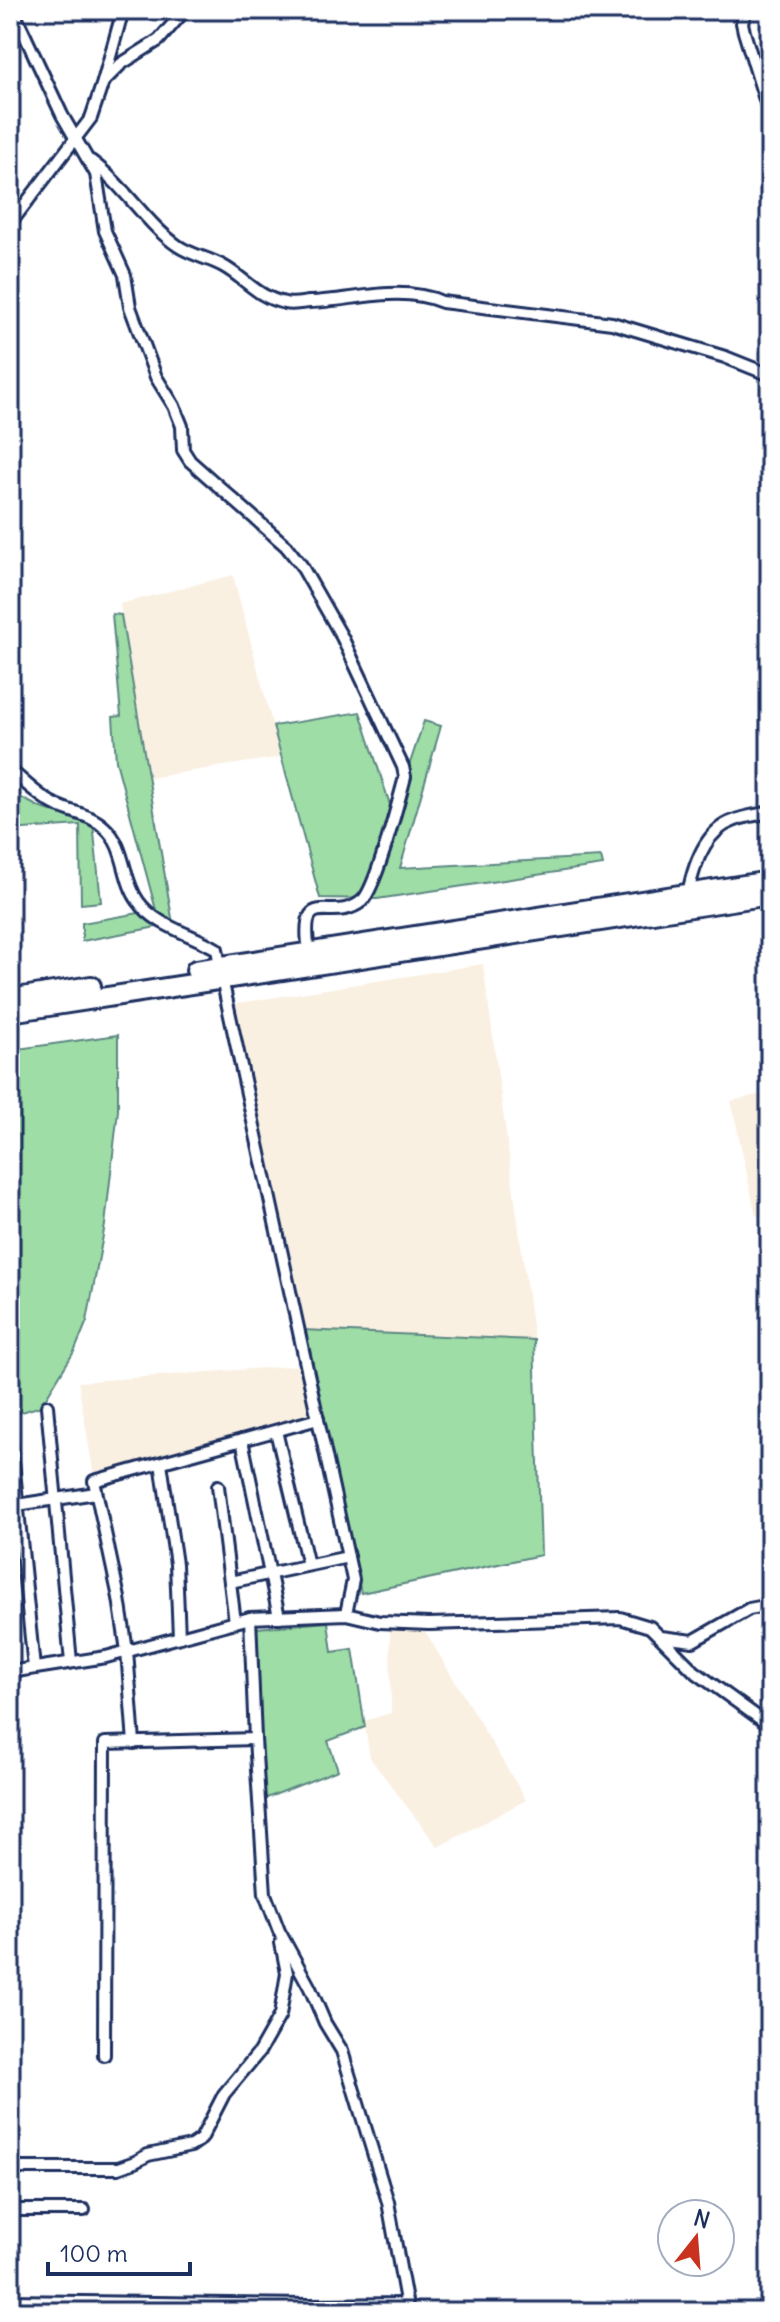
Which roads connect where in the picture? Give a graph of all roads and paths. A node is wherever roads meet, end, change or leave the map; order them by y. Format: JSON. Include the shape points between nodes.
{"nodes":[{"id":1,"x":13,"y":10,"type":"edge"},
{"id":2,"x":123,"y":10,"type":"edge"},
{"id":3,"x":185,"y":10,"type":"edge"},
{"id":4,"x":746,"y":10,"type":"edge"},
{"id":5,"x":103,"y":82,"type":"junction"},
{"id":6,"x":770,"y":116,"type":"edge"},
{"id":7,"x":77,"y":138,"type":"junction"},
{"id":8,"x":88,"y":159,"type":"junction"},
{"id":9,"x":10,"y":224,"type":"edge"},
{"id":10,"x":770,"y":375,"type":"edge"},
{"id":11,"x":10,"y":770,"type":"edge"},
{"id":12,"x":770,"y":812,"type":"edge"},
{"id":13,"x":770,"y":881,"type":"edge"},
{"id":14,"x":688,"y":894,"type":"junction"},
{"id":15,"x":770,"y":895,"type":"edge"},
{"id":16,"x":309,"y":952,"type":"junction"},
{"id":17,"x":221,"y":972,"type":"junction"},
{"id":18,"x":10,"y":999,"type":"edge"},
{"id":19,"x":10,"y":1012,"type":"edge"},
{"id":20,"x":47,"y":1406,"type":"dead end"},
{"id":21,"x":318,"y":1419,"type":"junction"},
{"id":22,"x":10,"y":1431,"type":"edge"},
{"id":23,"x":276,"y":1431,"type":"junction"},
{"id":24,"x":242,"y":1440,"type":"junction"},
{"id":25,"x":161,"y":1463,"type":"junction"},
{"id":26,"x":218,"y":1486,"type":"dead end"},
{"id":27,"x":96,"y":1493,"type":"junction"},
{"id":28,"x":56,"y":1499,"type":"junction"},
{"id":29,"x":14,"y":1505,"type":"edge"},
{"id":30,"x":348,"y":1557,"type":"junction"},
{"id":31,"x":308,"y":1565,"type":"junction"},
{"id":32,"x":270,"y":1573,"type":"junction"},
{"id":33,"x":230,"y":1582,"type":"junction"},
{"id":34,"x":770,"y":1605,"type":"edge"},
{"id":35,"x":346,"y":1614,"type":"junction"},
{"id":36,"x":279,"y":1617,"type":"junction"},
{"id":37,"x":250,"y":1618,"type":"junction"},
{"id":38,"x":235,"y":1622,"type":"junction"},
{"id":39,"x":179,"y":1637,"type":"junction"},
{"id":40,"x":660,"y":1637,"type":"junction"},
{"id":41,"x":127,"y":1651,"type":"junction"},
{"id":42,"x":71,"y":1662,"type":"junction"},
{"id":43,"x":34,"y":1668,"type":"junction"},
{"id":44,"x":10,"y":1672,"type":"edge"},
{"id":45,"x":770,"y":1726,"type":"edge"},
{"id":46,"x":255,"y":1739,"type":"junction"},
{"id":47,"x":134,"y":1743,"type":"junction"},
{"id":48,"x":279,"y":1931,"type":"junction"},
{"id":49,"x":104,"y":2055,"type":"dead end"},
{"id":50,"x":10,"y":2168,"type":"edge"},
{"id":51,"x":10,"y":2210,"type":"edge"},
{"id":52,"x":84,"y":2210,"type":"dead end"},
{"id":53,"x":10,"y":2301,"type":"edge"},
{"id":54,"x":309,"y":2308,"type":"edge"},
{"id":55,"x":346,"y":2308,"type":"edge"},
{"id":56,"x":383,"y":2308,"type":"edge"},
{"id":57,"x":406,"y":2308,"type":"edge"}],
"edges":[{"from":1,"to":7,"type":"street"},
{"from":2,"to":5,"type":"street"},
{"from":3,"to":5,"type":"street","via":[[159,40]]},
{"from":4,"to":6,"type":"street","via":[[744,32]]},
{"from":5,"to":7,"type":"street","via":[[91,118]]},
{"from":7,"to":8,"type":"street"},
{"from":7,"to":9,"type":"street"},
{"from":8,"to":10,"type":"street","via":[[179,247],[222,265],[268,298],[288,304],[408,293],[442,302],[582,318],[725,357]]},
{"from":8,"to":16,"type":"street","via":[[96,174],[107,239],[125,275],[130,307],[156,377],[182,426],[183,450],[301,565],[348,648],[403,767],[405,777],[367,895],[345,908],[309,915]]},
{"from":11,"to":17,"type":"street","via":[[51,803],[106,828],[138,901],[173,928],[217,949]]},
{"from":12,"to":14,"type":"street","via":[[719,828],[693,868]]},
{"from":13,"to":14,"type":"highway"},
{"from":14,"to":16,"type":"highway"},
{"from":15,"to":17,"type":"highway"},
{"from":16,"to":17,"type":"highway"},
{"from":17,"to":18,"type":"highway"},
{"from":17,"to":19,"type":"highway"},
{"from":17,"to":21,"type":"street"},
{"from":20,"to":28,"type":"street"},
{"from":21,"to":23,"type":"street"},
{"from":21,"to":30,"type":"street"},
{"from":22,"to":29,"type":"street"},
{"from":23,"to":24,"type":"street"},
{"from":23,"to":31,"type":"street"},
{"from":24,"to":25,"type":"street"},
{"from":24,"to":32,"type":"street"},
{"from":25,"to":27,"type":"street","via":[[94,1481]]},
{"from":25,"to":39,"type":"street","via":[[176,1564]]},
{"from":26,"to":33,"type":"street"},
{"from":27,"to":28,"type":"street"},
{"from":27,"to":41,"type":"street"},
{"from":28,"to":29,"type":"street"},
{"from":28,"to":42,"type":"street"},
{"from":29,"to":43,"type":"street"},
{"from":30,"to":31,"type":"street"},
{"from":30,"to":35,"type":"street","via":[[353,1580]]},
{"from":31,"to":32,"type":"street"},
{"from":32,"to":33,"type":"street"},
{"from":32,"to":36,"type":"street"},
{"from":33,"to":38,"type":"street"},
{"from":34,"to":40,"type":"street","via":[[749,1609],[693,1641]]},
{"from":35,"to":36,"type":"street"},
{"from":35,"to":40,"type":"street","via":[[429,1624],[620,1618],[650,1627]]},
{"from":36,"to":37,"type":"street"},
{"from":37,"to":38,"type":"street"},
{"from":37,"to":46,"type":"street"},
{"from":38,"to":39,"type":"street"},
{"from":39,"to":41,"type":"street"},
{"from":40,"to":45,"type":"street","via":[[694,1671]]},
{"from":41,"to":42,"type":"street"},
{"from":41,"to":47,"type":"street"},
{"from":42,"to":43,"type":"street"},
{"from":43,"to":44,"type":"street"},
{"from":46,"to":47,"type":"street"},
{"from":46,"to":48,"type":"street","via":[[265,1894]]},
{"from":47,"to":49,"type":"street","via":[[105,1743]]},
{"from":48,"to":50,"type":"street","via":[[287,1973],[280,2015],[259,2052],[224,2094],[201,2139],[118,2168]]},
{"from":48,"to":57,"type":"street","via":[[342,2051],[388,2202]]},
{"from":51,"to":52,"type":"street"},
{"from":53,"to":54,"type":"street"},
{"from":54,"to":55,"type":"street"},
{"from":55,"to":56,"type":"street"},
{"from":56,"to":57,"type":"street"}]}
